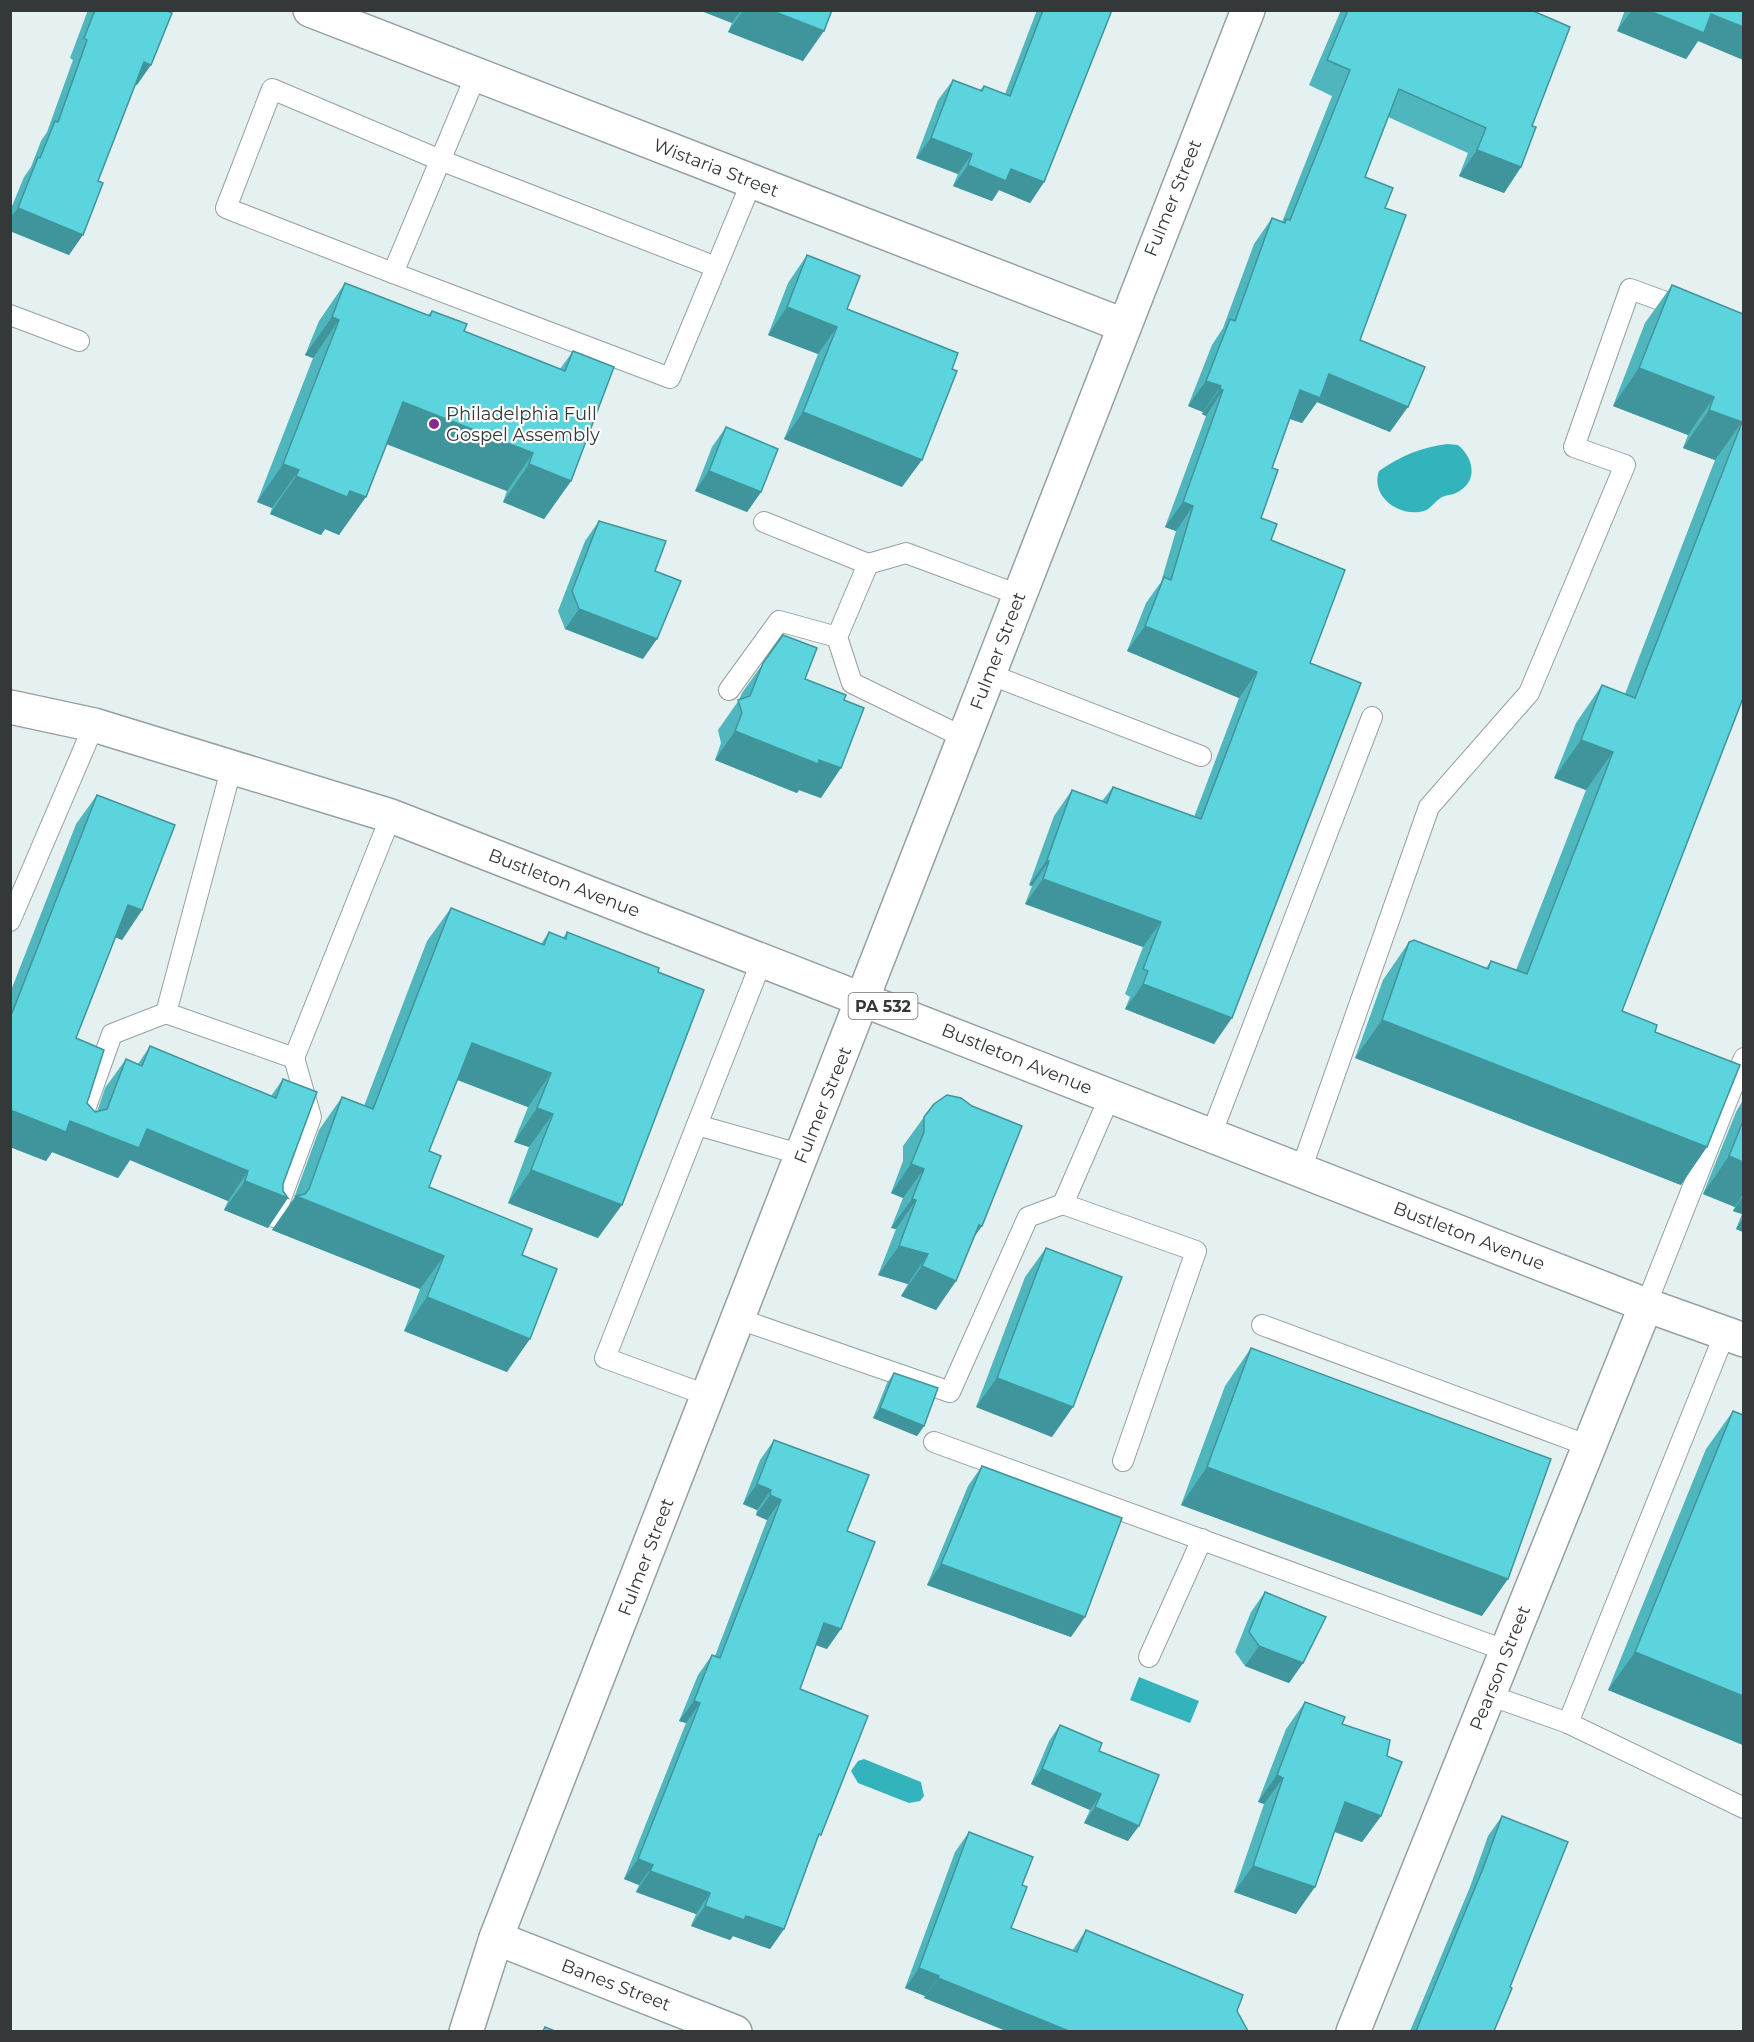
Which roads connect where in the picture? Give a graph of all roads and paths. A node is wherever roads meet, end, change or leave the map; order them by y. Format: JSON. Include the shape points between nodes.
{"nodes":[{"id":1,"x":310,"y":10,"type":"edge"},
{"id":2,"x":1248,"y":10,"type":"edge"},
{"id":3,"x":476,"y":75,"type":"junction"},
{"id":4,"x":440,"y":160,"type":"junction"},
{"id":5,"x":752,"y":181,"type":"junction"},
{"id":6,"x":716,"y":267,"type":"junction"},
{"id":7,"x":393,"y":273,"type":"junction"},
{"id":8,"x":10,"y":315,"type":"edge"},
{"id":9,"x":1702,"y":316,"type":"edge"},
{"id":10,"x":1123,"y":325,"type":"junction"},
{"id":11,"x":80,"y":341,"type":"dead end"},
{"id":12,"x":764,"y":522,"type":"dead end"},
{"id":13,"x":868,"y":564,"type":"junction"},
{"id":14,"x":1019,"y":595,"type":"junction"},
{"id":15,"x":837,"y":637,"type":"junction"},
{"id":16,"x":989,"y":674,"type":"junction"},
{"id":17,"x":729,"y":690,"type":"dead end"},
{"id":18,"x":10,"y":707,"type":"edge"},
{"id":19,"x":1372,"y":717,"type":"dead end"},
{"id":20,"x":94,"y":725,"type":"junction"},
{"id":21,"x":965,"y":738,"type":"junction"},
{"id":22,"x":1202,"y":756,"type":"dead end"},
{"id":23,"x":232,"y":766,"type":"junction"},
{"id":24,"x":391,"y":816,"type":"junction"},
{"id":25,"x":10,"y":921,"type":"edge"},
{"id":26,"x":762,"y":960,"type":"junction"},
{"id":27,"x":864,"y":999,"type":"junction"},
{"id":28,"x":166,"y":1013,"type":"junction"},
{"id":29,"x":294,"y":1058,"type":"junction"},
{"id":30,"x":1743,"y":1058,"type":"edge"},
{"id":31,"x":1110,"y":1096,"type":"junction"},
{"id":32,"x":697,"y":1125,"type":"junction"},
{"id":33,"x":78,"y":1130,"type":"edge"},
{"id":34,"x":1211,"y":1135,"type":"junction"},
{"id":35,"x":803,"y":1155,"type":"junction"},
{"id":36,"x":1301,"y":1170,"type":"junction"},
{"id":37,"x":1063,"y":1204,"type":"junction"},
{"id":38,"x":274,"y":1218,"type":"edge"},
{"id":39,"x":1646,"y":1305,"type":"junction"},
{"id":40,"x":739,"y":1319,"type":"junction"},
{"id":41,"x":1262,"y":1324,"type":"dead end"},
{"id":42,"x":1734,"y":1336,"type":"edge"},
{"id":43,"x":709,"y":1396,"type":"junction"},
{"id":44,"x":934,"y":1442,"type":"dead end"},
{"id":45,"x":1589,"y":1446,"type":"junction"},
{"id":46,"x":1123,"y":1461,"type":"dead end"},
{"id":47,"x":1202,"y":1539,"type":"junction"},
{"id":48,"x":1507,"y":1651,"type":"junction"},
{"id":49,"x":1149,"y":1658,"type":"dead end"},
{"id":50,"x":1489,"y":1695,"type":"junction"},
{"id":51,"x":1568,"y":1723,"type":"junction"},
{"id":52,"x":1743,"y":1808,"type":"edge"},
{"id":53,"x":496,"y":1938,"type":"junction"},
{"id":54,"x":466,"y":2031,"type":"edge"},
{"id":55,"x":735,"y":2031,"type":"edge"},
{"id":56,"x":1353,"y":2031,"type":"edge"}],
"edges":[{"from":1,"to":3,"type":"street","name":"Wistaria Street"},
{"from":2,"to":10,"type":"street","name":"Fulmer Street"},
{"from":3,"to":4,"type":"lane"},
{"from":3,"to":5,"type":"street","name":"Wistaria Street"},
{"from":4,"to":6,"type":"lane"},
{"from":4,"to":7,"type":"lane"},
{"from":4,"to":7,"type":"lane","via":[[273,88],[226,208]]},
{"from":5,"to":6,"type":"lane"},
{"from":5,"to":10,"type":"street","name":"Wistaria Street"},
{"from":6,"to":7,"type":"lane","via":[[670,378]]},
{"from":8,"to":11,"type":"lane"},
{"from":9,"to":36,"type":"lane","via":[[1630,289],[1574,447],[1625,465],[1529,693],[1429,807]]},
{"from":10,"to":14,"type":"street","name":"Fulmer Street"},
{"from":12,"to":13,"type":"lane"},
{"from":13,"to":14,"type":"lane","via":[[906,553]]},
{"from":13,"to":15,"type":"lane"},
{"from":14,"to":16,"type":"street","name":"Fulmer Street"},
{"from":15,"to":17,"type":"lane","via":[[779,621]]},
{"from":15,"to":21,"type":"lane","via":[[852,683]]},
{"from":16,"to":21,"type":"street","name":"Fulmer Street"},
{"from":16,"to":22,"type":"lane"},
{"from":18,"to":20,"type":"street","name":"Bustleton Avenue","number":"PA 532"},
{"from":19,"to":34,"type":"lane"},
{"from":20,"to":23,"type":"street","name":"Bustleton Avenue","number":"PA 532"},
{"from":20,"to":25,"type":"lane"},
{"from":21,"to":27,"type":"street","name":"Fulmer Street"},
{"from":23,"to":24,"type":"street","name":"Bustleton Avenue","number":"PA 532"},
{"from":23,"to":28,"type":"lane"},
{"from":24,"to":26,"type":"street","name":"Bustleton Avenue","number":"PA 532"},
{"from":24,"to":29,"type":"lane"},
{"from":26,"to":27,"type":"street","name":"Bustleton Avenue","number":"PA 532"},
{"from":26,"to":32,"type":"lane"},
{"from":27,"to":31,"type":"street","name":"Bustleton Avenue","number":"PA 532"},
{"from":27,"to":35,"type":"street","name":"Fulmer Street"},
{"from":28,"to":29,"type":"lane"},
{"from":28,"to":33,"type":"lane","via":[[112,1034]]},
{"from":29,"to":38,"type":"lane","via":[[311,1117]]},
{"from":30,"to":39,"type":"lane"},
{"from":31,"to":34,"type":"street","name":"Bustleton Avenue","number":"PA 532"},
{"from":31,"to":37,"type":"lane"},
{"from":32,"to":35,"type":"lane"},
{"from":32,"to":43,"type":"lane","via":[[605,1358]]},
{"from":34,"to":36,"type":"street","name":"Bustleton Avenue","number":"PA 532"},
{"from":35,"to":40,"type":"street","name":"Fulmer Street"},
{"from":36,"to":39,"type":"street","name":"Bustleton Avenue","number":"PA 532"},
{"from":37,"to":40,"type":"lane","via":[[1028,1217],[950,1392]]},
{"from":37,"to":46,"type":"lane","via":[[1196,1251]]},
{"from":39,"to":42,"type":"street","name":"Bustleton Avenue","number":"PA 532"},
{"from":39,"to":45,"type":"street","name":"Pearson Street"},
{"from":40,"to":43,"type":"street","name":"Fulmer Street"},
{"from":41,"to":45,"type":"lane"},
{"from":42,"to":51,"type":"lane"},
{"from":43,"to":53,"type":"street","name":"Fulmer Street"},
{"from":44,"to":47,"type":"lane"},
{"from":45,"to":48,"type":"street","name":"Pearson Street"},
{"from":47,"to":48,"type":"lane"},
{"from":47,"to":49,"type":"lane"},
{"from":48,"to":50,"type":"street","name":"Pearson Street"},
{"from":50,"to":51,"type":"lane"},
{"from":50,"to":56,"type":"street","name":"Pearson Street"},
{"from":51,"to":52,"type":"lane"},
{"from":53,"to":54,"type":"street","name":"Fulmer Street"},
{"from":53,"to":55,"type":"street","name":"Banes Street"}]}
